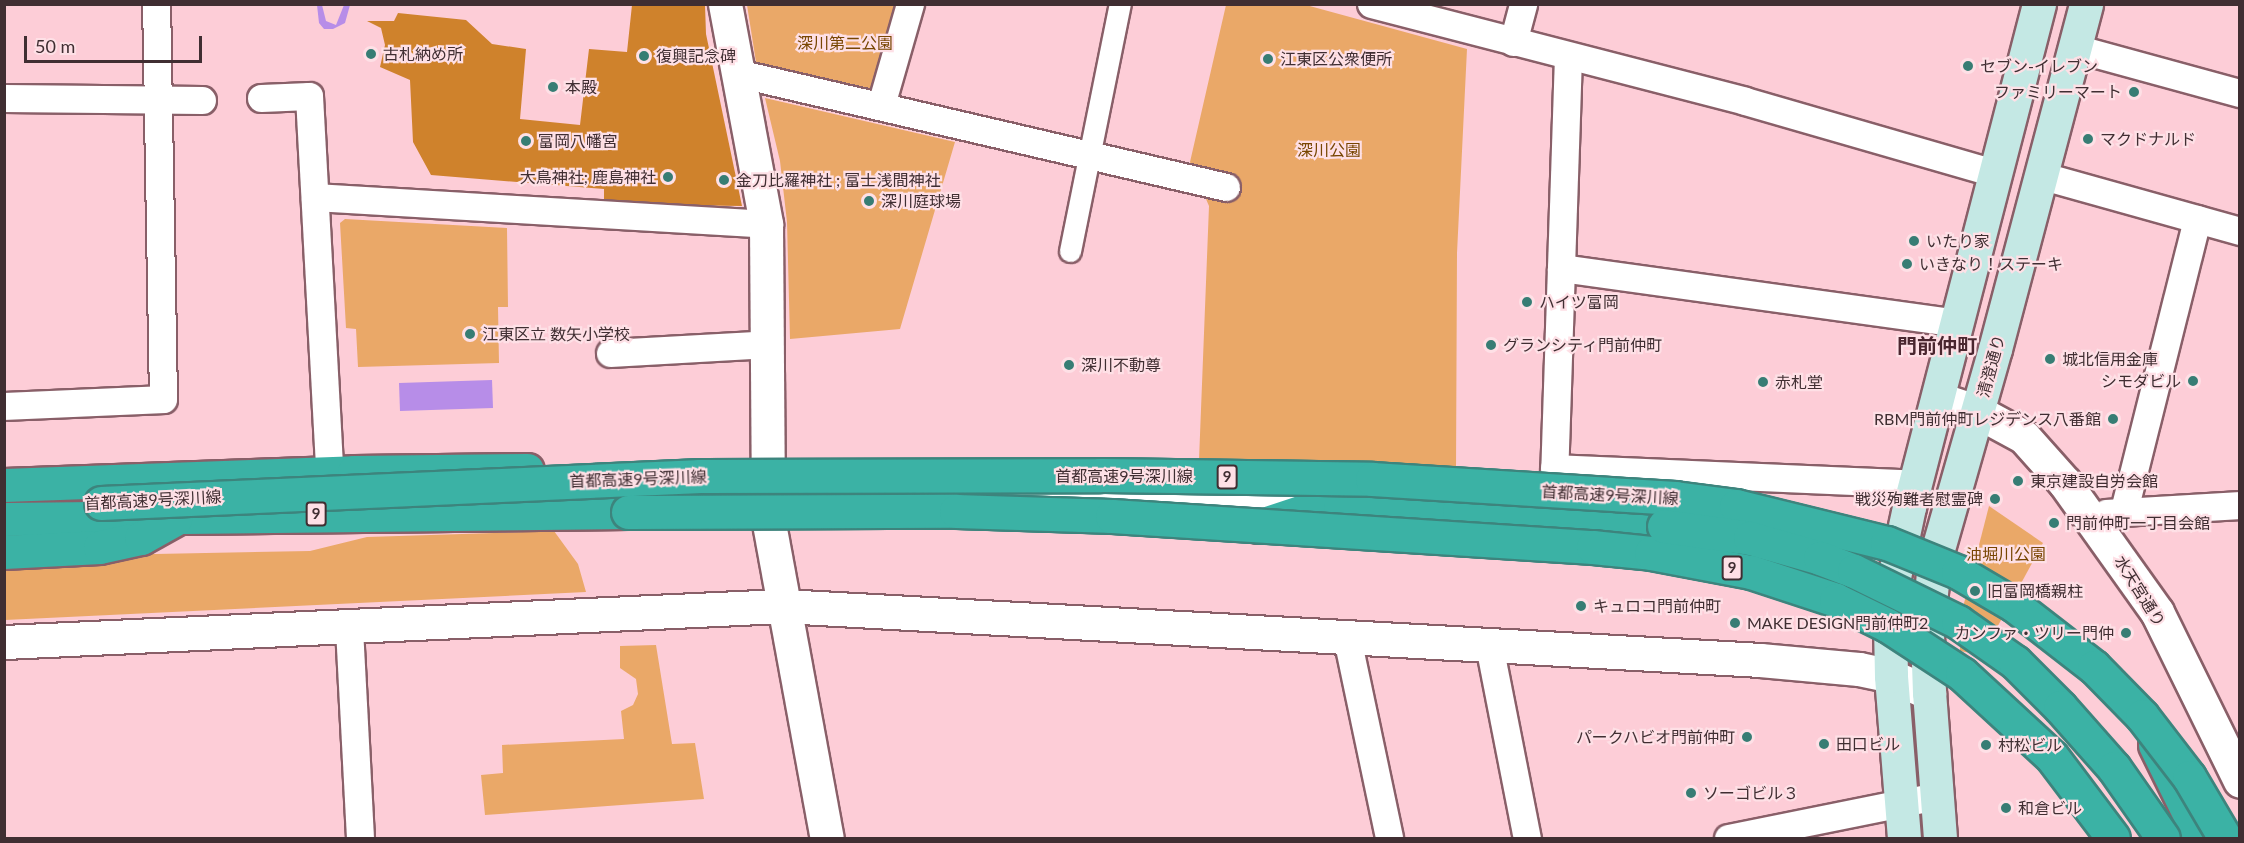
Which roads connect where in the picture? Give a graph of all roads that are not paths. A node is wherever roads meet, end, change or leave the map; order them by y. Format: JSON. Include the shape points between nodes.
{"nodes":[{"id":1,"x":156,"y":4,"type":"edge"},
{"id":2,"x":725,"y":4,"type":"edge"},
{"id":3,"x":910,"y":4,"type":"edge"},
{"id":4,"x":1120,"y":4,"type":"edge"},
{"id":5,"x":1371,"y":4,"type":"edge"},
{"id":6,"x":1523,"y":4,"type":"edge"},
{"id":7,"x":2039,"y":4,"type":"edge"},
{"id":8,"x":2086,"y":4,"type":"edge"},
{"id":9,"x":1513,"y":42,"type":"junction"},
{"id":10,"x":2075,"y":48,"type":"junction"},
{"id":11,"x":1568,"y":56,"type":"junction"},
{"id":12,"x":737,"y":73,"type":"junction"},
{"id":13,"x":2240,"y":93,"type":"edge"},
{"id":14,"x":4,"y":98,"type":"edge"},
{"id":15,"x":261,"y":98,"type":"dead end"},
{"id":16,"x":158,"y":100,"type":"junction"},
{"id":17,"x":202,"y":100,"type":"dead end"},
{"id":18,"x":881,"y":105,"type":"junction"},
{"id":19,"x":1088,"y":157,"type":"junction"},
{"id":20,"x":1995,"y":173,"type":"junction"},
{"id":21,"x":2039,"y":175,"type":"junction"},
{"id":22,"x":1226,"y":187,"type":"dead end"},
{"id":23,"x":315,"y":197,"type":"junction"},
{"id":24,"x":2197,"y":219,"type":"junction"},
{"id":25,"x":766,"y":224,"type":"junction"},
{"id":26,"x":2240,"y":231,"type":"edge"},
{"id":27,"x":1070,"y":251,"type":"dead end"},
{"id":28,"x":1561,"y":268,"type":"junction"},
{"id":29,"x":1959,"y":323,"type":"junction"},
{"id":30,"x":770,"y":344,"type":"junction"},
{"id":31,"x":610,"y":352,"type":"dead end"},
{"id":32,"x":1938,"y":399,"type":"junction"},
{"id":33,"x":4,"y":406,"type":"edge"},
{"id":34,"x":1978,"y":412,"type":"junction"},
{"id":35,"x":329,"y":462,"type":"dead end"},
{"id":36,"x":592,"y":480,"type":"junction"},
{"id":37,"x":1915,"y":484,"type":"junction"},
{"id":38,"x":4,"y":485,"type":"edge"},
{"id":39,"x":767,"y":494,"type":"junction"},
{"id":40,"x":2240,"y":505,"type":"edge"},
{"id":41,"x":4,"y":506,"type":"edge"},
{"id":42,"x":2124,"y":510,"type":"junction"},
{"id":43,"x":1641,"y":513,"type":"dead end"},
{"id":44,"x":182,"y":516,"type":"junction"},
{"id":45,"x":4,"y":519,"type":"edge"},
{"id":46,"x":2093,"y":520,"type":"junction"},
{"id":47,"x":1254,"y":527,"type":"junction"},
{"id":48,"x":4,"y":552,"type":"edge"},
{"id":49,"x":783,"y":606,"type":"junction"},
{"id":50,"x":349,"y":628,"type":"junction"},
{"id":51,"x":1347,"y":638,"type":"junction"},
{"id":52,"x":4,"y":642,"type":"edge"},
{"id":53,"x":1489,"y":645,"type":"junction"},
{"id":54,"x":1891,"y":676,"type":"junction"},
{"id":55,"x":1929,"y":693,"type":"junction"},
{"id":56,"x":2142,"y":716,"type":"junction"},
{"id":57,"x":2240,"y":781,"type":"edge"},
{"id":58,"x":1936,"y":796,"type":"junction"},
{"id":59,"x":1901,"y":804,"type":"junction"},
{"id":60,"x":360,"y":838,"type":"edge"},
{"id":61,"x":827,"y":838,"type":"edge"},
{"id":62,"x":1389,"y":838,"type":"edge"},
{"id":63,"x":1527,"y":838,"type":"edge"},
{"id":64,"x":1728,"y":838,"type":"edge"},
{"id":65,"x":1904,"y":838,"type":"edge"},
{"id":66,"x":1940,"y":838,"type":"edge"},
{"id":67,"x":2113,"y":838,"type":"edge"},
{"id":68,"x":2163,"y":838,"type":"edge"},
{"id":69,"x":2200,"y":838,"type":"edge"},
{"id":70,"x":2225,"y":838,"type":"edge"}],
"edges":[{"from":1,"to":16,"type":"street"},
{"from":2,"to":12,"type":"street"},
{"from":3,"to":18,"type":"street"},
{"from":4,"to":19,"type":"street"},
{"from":5,"to":9,"type":"street"},
{"from":6,"to":9,"type":"street"},
{"from":7,"to":20,"type":"main road"},
{"from":8,"to":10,"type":"main road","name":"清澄通り"},
{"from":9,"to":11,"type":"street"},
{"from":10,"to":13,"type":"street"},
{"from":10,"to":21,"type":"main road","name":"清澄通り"},
{"from":11,"to":20,"type":"street","via":[[1744,101]]},
{"from":11,"to":28,"type":"street"},
{"from":12,"to":18,"type":"street"},
{"from":12,"to":25,"type":"street"},
{"from":14,"to":16,"type":"street"},
{"from":15,"to":23,"type":"street","via":[[309,96]]},
{"from":16,"to":17,"type":"street"},
{"from":16,"to":33,"type":"street","via":[[163,399]]},
{"from":18,"to":19,"type":"street"},
{"from":19,"to":22,"type":"street"},
{"from":19,"to":27,"type":"street"},
{"from":20,"to":29,"type":"main road"},
{"from":21,"to":24,"type":"street"},
{"from":21,"to":34,"type":"main road","name":"清澄通り"},
{"from":23,"to":25,"type":"street"},
{"from":23,"to":35,"type":"street"},
{"from":24,"to":26,"type":"street"},
{"from":24,"to":42,"type":"street"},
{"from":25,"to":30,"type":"street"},
{"from":28,"to":29,"type":"street"},
{"from":28,"to":37,"type":"street","via":[[1554,468]]},
{"from":29,"to":32,"type":"main road"},
{"from":30,"to":31,"type":"street"},
{"from":30,"to":39,"type":"street"},
{"from":32,"to":34,"type":"street","name":"水天宮通り"},
{"from":32,"to":37,"type":"main road"},
{"from":34,"to":46,"type":"street","name":"水天宮通り","via":[[2039,450]]},
{"from":34,"to":55,"type":"main road","name":"清澄通り","via":[[1934,563],[1928,634]]},
{"from":36,"to":38,"type":"highway","bridge":true,"via":[[515,469]]},
{"from":36,"to":41,"type":"highway","name":"首都高速9号深川線","number":"9","bridge":true},
{"from":36,"to":56,"type":"highway","name":"首都高速9号深川線","number":"9","bridge":true,"via":[[1065,475],[1372,479],[1675,498],[1736,506],[1844,530],[1958,572],[2056,636]]},
{"from":37,"to":54,"type":"main road","via":[[1894,577]]},
{"from":39,"to":43,"type":"street","via":[[1159,495]]},
{"from":39,"to":49,"type":"street"},
{"from":40,"to":42,"type":"street"},
{"from":42,"to":46,"type":"street"},
{"from":44,"to":45,"type":"highway","name":"首都高速9号深川線","number":"9"},
{"from":44,"to":47,"type":"highway","name":"首都高速9号深川線","number":"9","bridge":true,"via":[[956,511],[1113,516]]},
{"from":44,"to":48,"type":"highway","via":[[141,538],[100,547]]},
{"from":46,"to":57,"type":"street","name":"水天宮通り","via":[[2157,612]]},
{"from":47,"to":67,"type":"highway","name":"首都高速9号深川線","number":"9","bridge":true,"via":[[1652,553],[1751,572],[1795,585],[1887,625],[1993,699],[2052,757]]},
{"from":47,"to":68,"type":"highway","bridge":true,"via":[[1303,511],[1340,507],[1459,511],[1704,530],[1750,538],[1820,558],[1930,607],[2015,662],[2114,768]]},
{"from":49,"to":50,"type":"street"},
{"from":49,"to":51,"type":"street"},
{"from":49,"to":61,"type":"street"},
{"from":50,"to":52,"type":"street"},
{"from":50,"to":60,"type":"street"},
{"from":51,"to":53,"type":"street"},
{"from":51,"to":62,"type":"street"},
{"from":53,"to":54,"type":"street","via":[[1760,660]]},
{"from":53,"to":63,"type":"street"},
{"from":54,"to":55,"type":"street"},
{"from":54,"to":59,"type":"main road"},
{"from":55,"to":58,"type":"main road","name":"清澄通り"},
{"from":56,"to":69,"type":"highway","bridge":true},
{"from":56,"to":70,"type":"highway","name":"首都高速9号深川線","number":"9","bridge":true,"via":[[2189,777]]},
{"from":58,"to":59,"type":"street"},
{"from":58,"to":66,"type":"main road","name":"清澄通り"},
{"from":59,"to":64,"type":"street"},
{"from":59,"to":65,"type":"main road"}]}
